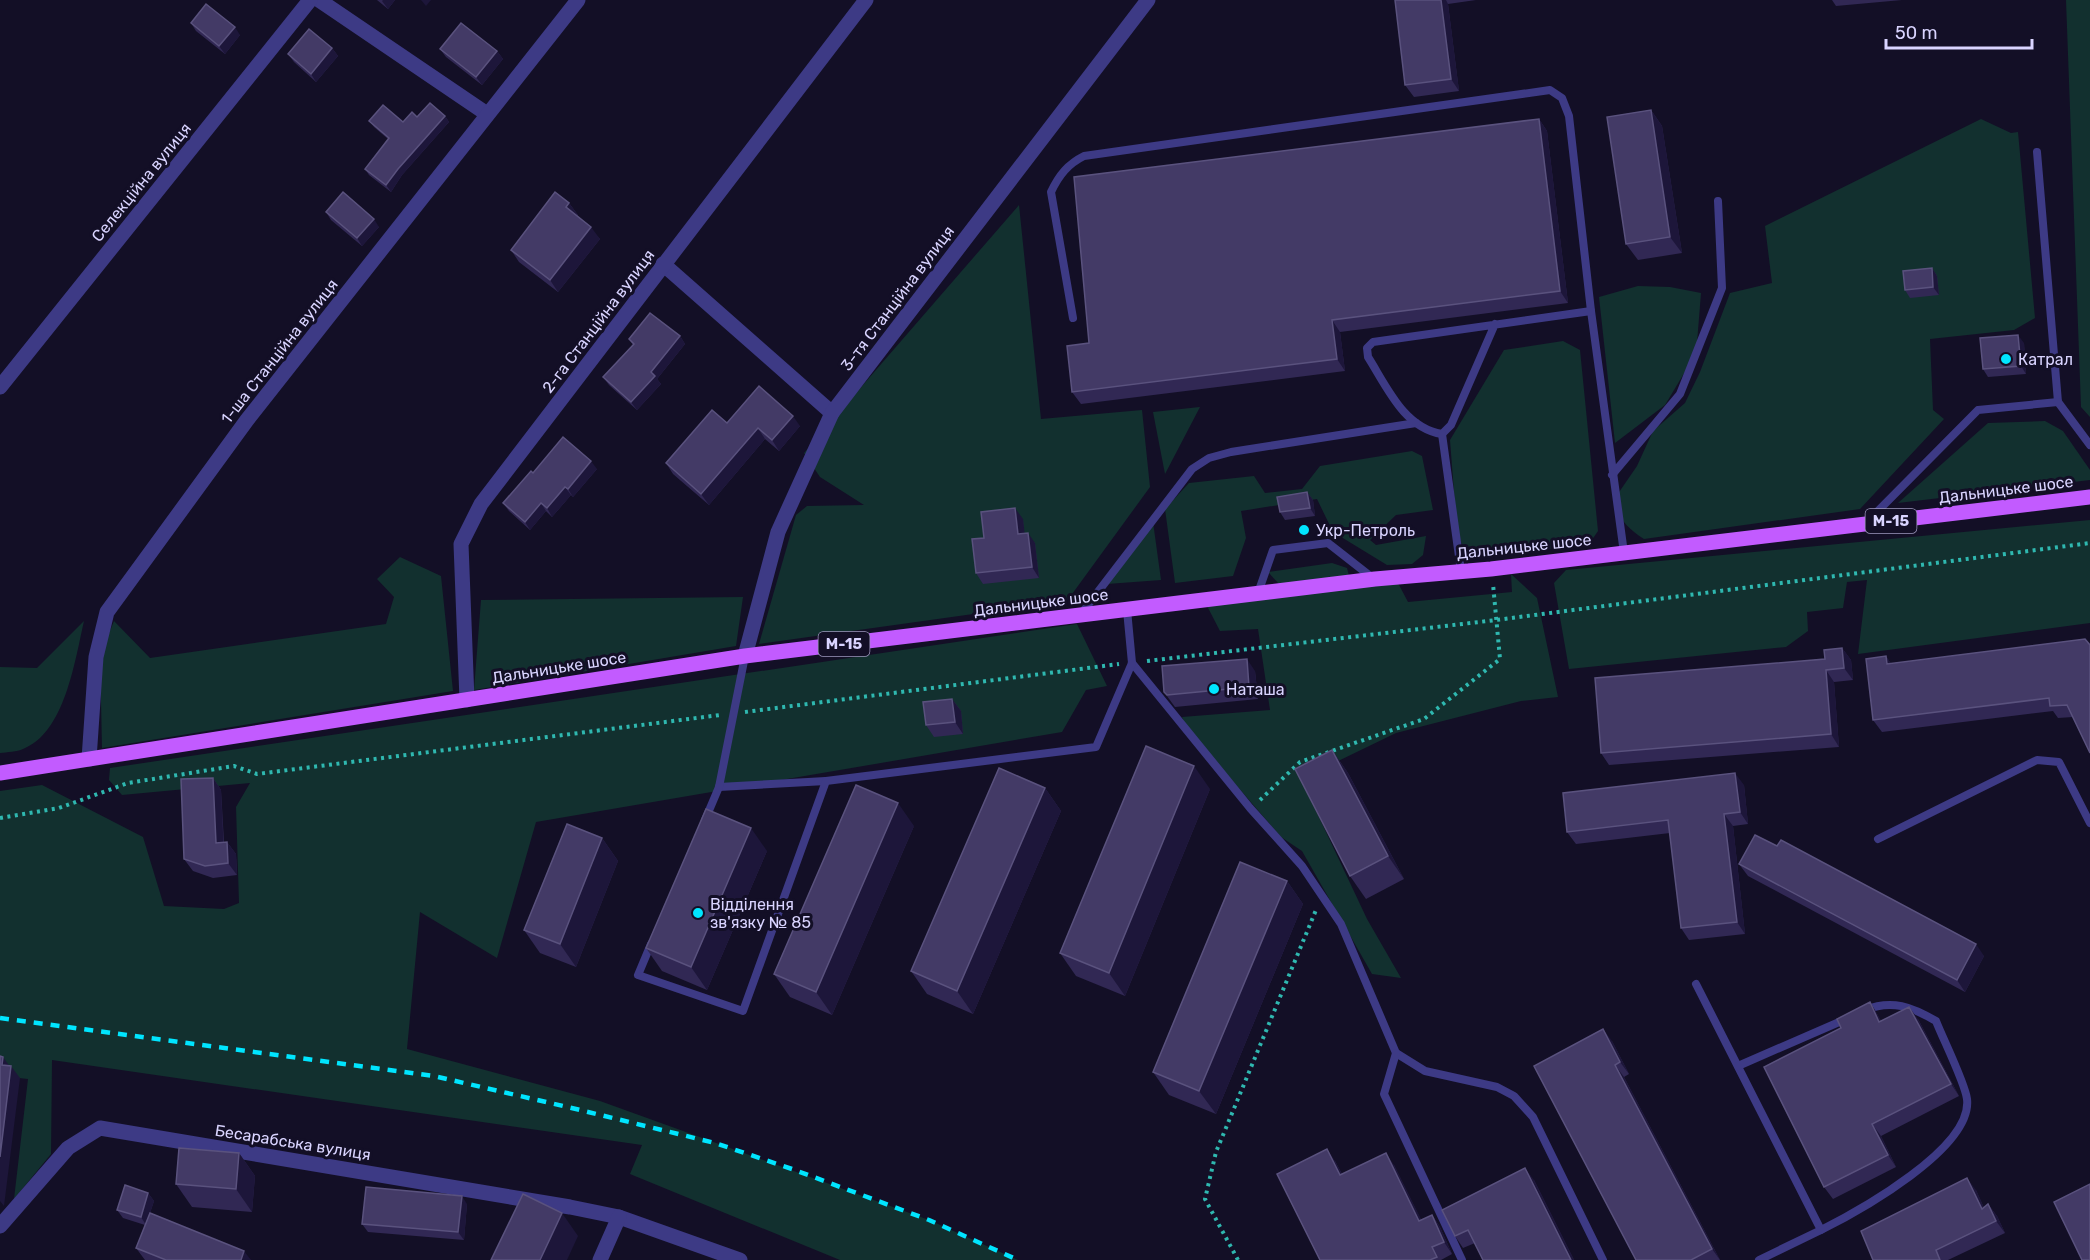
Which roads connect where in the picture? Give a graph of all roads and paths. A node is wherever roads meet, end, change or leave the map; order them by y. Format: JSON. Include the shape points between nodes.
{"nodes":[{"id":1,"x":310,"y":0,"type":"edge"},
{"id":2,"x":319,"y":0,"type":"edge"},
{"id":3,"x":578,"y":0,"type":"edge"},
{"id":4,"x":866,"y":0,"type":"edge"},
{"id":5,"x":1148,"y":0,"type":"edge"},
{"id":6,"x":487,"y":114,"type":"junction"},
{"id":7,"x":2037,"y":152,"type":"dead end"},
{"id":8,"x":1718,"y":201,"type":"dead end"},
{"id":9,"x":663,"y":264,"type":"junction"},
{"id":10,"x":1591,"y":311,"type":"junction"},
{"id":11,"x":1073,"y":318,"type":"dead end"},
{"id":12,"x":1495,"y":324,"type":"junction"},
{"id":13,"x":0,"y":387,"type":"edge"},
{"id":14,"x":2058,"y":402,"type":"junction"},
{"id":15,"x":832,"y":413,"type":"junction"},
{"id":16,"x":1416,"y":423,"type":"junction"},
{"id":17,"x":1442,"y":434,"type":"junction"},
{"id":18,"x":2090,"y":445,"type":"edge"},
{"id":19,"x":1612,"y":475,"type":"junction"},
{"id":20,"x":2090,"y":497,"type":"edge"},
{"id":21,"x":1864,"y":524,"type":"junction"},
{"id":22,"x":2090,"y":543,"type":"edge"},
{"id":23,"x":1624,"y":553,"type":"junction"},
{"id":24,"x":1491,"y":569,"type":"junction"},
{"id":25,"x":1461,"y":571,"type":"junction"},
{"id":26,"x":1375,"y":579,"type":"junction"},
{"id":27,"x":1257,"y":594,"type":"junction"},
{"id":28,"x":1127,"y":610,"type":"junction"},
{"id":29,"x":1080,"y":615,"type":"junction"},
{"id":30,"x":1496,"y":620,"type":"junction"},
{"id":31,"x":745,"y":656,"type":"junction"},
{"id":32,"x":1132,"y":663,"type":"junction"},
{"id":33,"x":467,"y":700,"type":"junction"},
{"id":34,"x":734,"y":713,"type":"junction"},
{"id":35,"x":89,"y":759,"type":"junction"},
{"id":36,"x":0,"y":773,"type":"edge"},
{"id":37,"x":826,"y":781,"type":"junction"},
{"id":38,"x":719,"y":787,"type":"junction"},
{"id":39,"x":1251,"y":808,"type":"junction"},
{"id":40,"x":0,"y":818,"type":"edge"},
{"id":41,"x":2090,"y":823,"type":"edge"},
{"id":42,"x":701,"y":829,"type":"edge"},
{"id":43,"x":1878,"y":839,"type":"dead end"},
{"id":44,"x":1322,"y":896,"type":"junction"},
{"id":45,"x":656,"y":933,"type":"edge"},
{"id":46,"x":1696,"y":984,"type":"dead end"},
{"id":47,"x":1861,"y":1012,"type":"edge"},
{"id":48,"x":1851,"y":1017,"type":"edge"},
{"id":49,"x":1396,"y":1053,"type":"junction"},
{"id":50,"x":1737,"y":1066,"type":"junction"},
{"id":51,"x":619,"y":1217,"type":"junction"},
{"id":52,"x":0,"y":1226,"type":"edge"},
{"id":53,"x":1821,"y":1230,"type":"junction"},
{"id":54,"x":600,"y":1260,"type":"edge"},
{"id":55,"x":740,"y":1260,"type":"edge"},
{"id":56,"x":1238,"y":1260,"type":"edge"},
{"id":57,"x":1462,"y":1260,"type":"edge"},
{"id":58,"x":1603,"y":1260,"type":"edge"},
{"id":59,"x":1759,"y":1260,"type":"edge"}],
"edges":[{"from":1,"to":13,"type":"street","name":"Селекційна вулиця"},
{"from":2,"to":6,"type":"street"},
{"from":3,"to":6,"type":"street","name":"1-ша Станційна вулиця"},
{"from":4,"to":9,"type":"street","name":"2-га Станційна вулиця"},
{"from":5,"to":15,"type":"street","name":"3-тя Станційна вулиця"},
{"from":6,"to":35,"type":"street","name":"1-ша Станційна вулиця","via":[[248,420],[107,612],[96,657]]},
{"from":7,"to":14,"type":"lane"},
{"from":8,"to":19,"type":"lane","via":[[1722,288],[1680,394]]},
{"from":9,"to":15,"type":"street"},
{"from":9,"to":33,"type":"street","name":"2-га Станційна вулиця","via":[[481,504],[461,544]]},
{"from":10,"to":11,"type":"lane","via":[[1569,116],[1562,98],[1550,90],[1084,156],[1058,176],[1051,192]]},
{"from":10,"to":12,"type":"lane"},
{"from":10,"to":19,"type":"lane"},
{"from":12,"to":16,"type":"lane","via":[[1373,342],[1367,348],[1368,357],[1405,415]]},
{"from":12,"to":17,"type":"lane","via":[[1451,425]]},
{"from":14,"to":18,"type":"lane"},
{"from":14,"to":21,"type":"lane","via":[[1978,410]]},
{"from":15,"to":31,"type":"street","name":"3-тя Станційна вулиця","via":[[778,532]]},
{"from":16,"to":17,"type":"lane","via":[[1427,432]]},
{"from":16,"to":29,"type":"lane","via":[[1209,458],[1192,469]]},
{"from":17,"to":25,"type":"lane"},
{"from":19,"to":23,"type":"lane"},
{"from":20,"to":21,"type":"main road","name":"Дальницьке шосе","number":"М-15"},
{"from":21,"to":23,"type":"main road","name":"Дальницьке шосе","number":"М-15"},
{"from":22,"to":30,"type":"path"},
{"from":23,"to":24,"type":"main road","name":"Дальницьке шосе","number":"М-15"},
{"from":24,"to":25,"type":"main road","name":"Дальницьке шосе","number":"М-15"},
{"from":24,"to":30,"type":"path"},
{"from":25,"to":26,"type":"main road","name":"Дальницьке шосе","number":"М-15"},
{"from":26,"to":27,"type":"main road","name":"Дальницьке шосе","number":"М-15"},
{"from":26,"to":27,"type":"lane","via":[[1328,543],[1272,550]]},
{"from":27,"to":28,"type":"main road","name":"Дальницьке шосе","number":"М-15"},
{"from":28,"to":29,"type":"main road","name":"Дальницьке шосе","number":"М-15"},
{"from":28,"to":32,"type":"lane"},
{"from":29,"to":31,"type":"main road","name":"Дальницьке шосе","number":"М-15"},
{"from":30,"to":32,"type":"path"},
{"from":30,"to":39,"type":"path","via":[[1500,659],[1424,719],[1300,762]]},
{"from":31,"to":33,"type":"main road","name":"Дальницьке шосе","number":"М-15"},
{"from":31,"to":34,"type":"lane"},
{"from":32,"to":34,"type":"path"},
{"from":32,"to":37,"type":"lane","via":[[1095,747]]},
{"from":32,"to":39,"type":"lane"},
{"from":33,"to":35,"type":"main road","name":"Дальницьке шосе","number":"М-15"},
{"from":34,"to":38,"type":"lane"},
{"from":34,"to":40,"type":"path","via":[[257,774],[234,766],[128,783],[59,808]]},
{"from":35,"to":36,"type":"main road","name":"Дальницьке шосе","number":"М-15"},
{"from":37,"to":38,"type":"lane"},
{"from":37,"to":45,"type":"lane","via":[[743,1011],[638,975]]},
{"from":38,"to":42,"type":"lane"},
{"from":39,"to":44,"type":"lane","via":[[1302,866]]},
{"from":41,"to":43,"type":"lane","via":[[2059,762],[2037,760]]},
{"from":44,"to":49,"type":"lane","via":[[1341,924]]},
{"from":44,"to":56,"type":"path","via":[[1216,1152],[1205,1199]]},
{"from":46,"to":50,"type":"lane"},
{"from":47,"to":53,"type":"lane","via":[[1882,1003],[1902,1005],[1936,1021],[1967,1099],[1963,1121],[1931,1162],[1857,1212]]},
{"from":48,"to":50,"type":"lane"},
{"from":49,"to":57,"type":"lane","via":[[1384,1094]]},
{"from":49,"to":58,"type":"lane","via":[[1425,1071],[1497,1087],[1514,1096],[1533,1117]]},
{"from":50,"to":53,"type":"lane"},
{"from":51,"to":52,"type":"street","name":"Бесарабська вулиця","via":[[100,1128],[68,1148]]},
{"from":51,"to":54,"type":"street"},
{"from":51,"to":55,"type":"street","name":"Бесарабська вулиця"},
{"from":53,"to":59,"type":"lane"}]}
